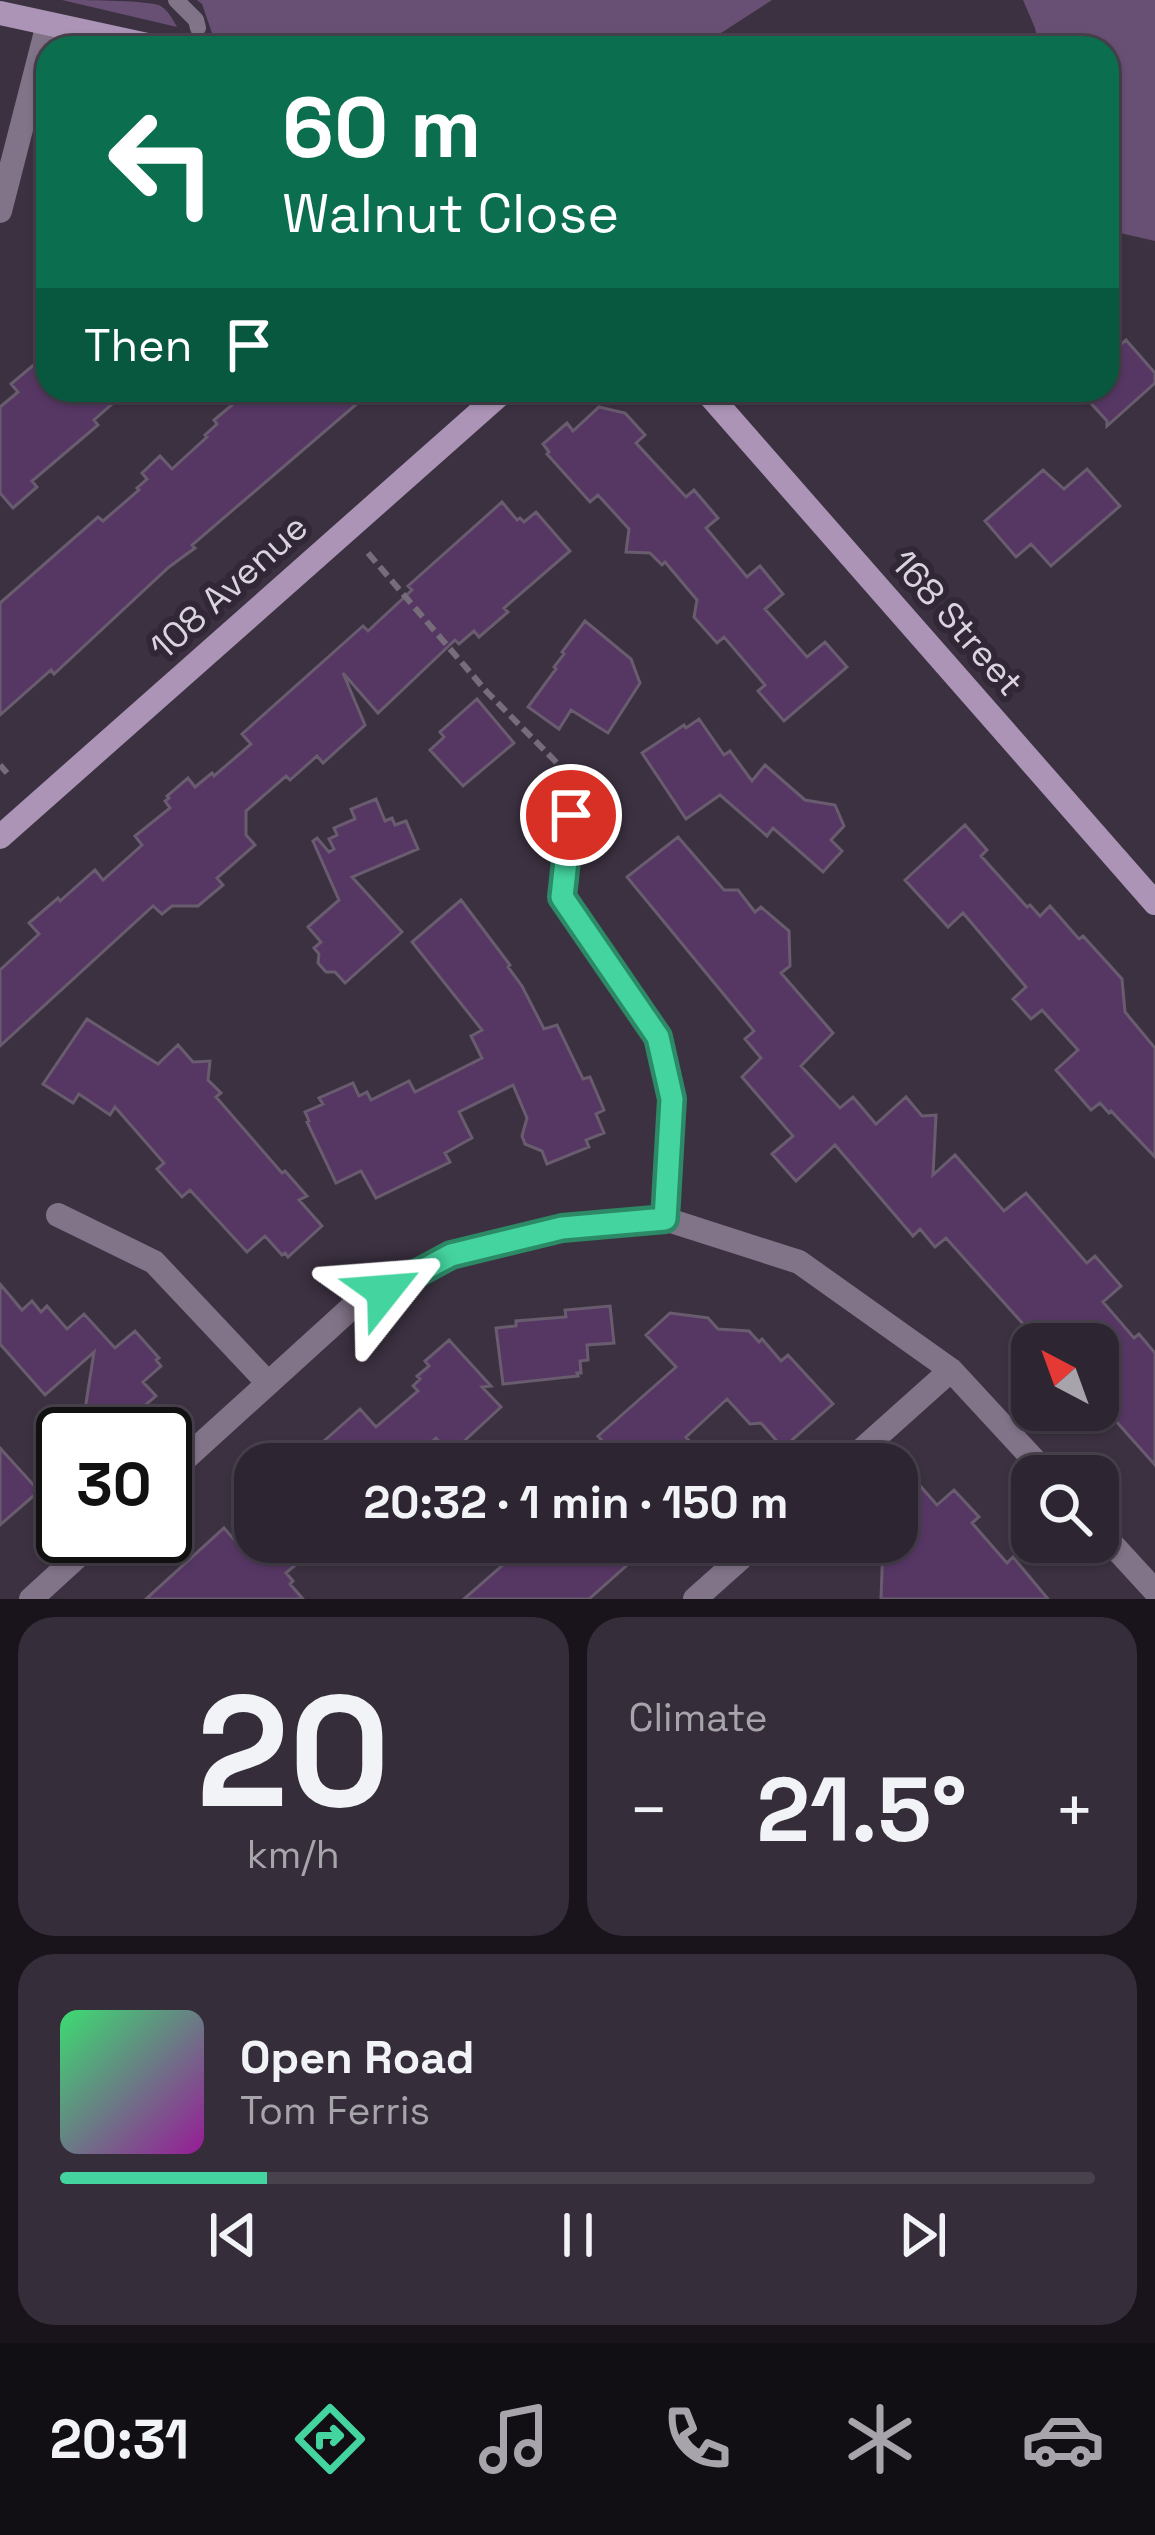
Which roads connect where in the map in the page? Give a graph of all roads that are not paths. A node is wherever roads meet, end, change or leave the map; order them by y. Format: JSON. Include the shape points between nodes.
{"nodes":[{"id":1,"x":176,"y":0,"type":"edge"},
{"id":2,"x":0,"y":13,"type":"edge"},
{"id":3,"x":48,"y":24,"type":"junction"},
{"id":4,"x":198,"y":28,"type":"dead end"},
{"id":5,"x":45,"y":36,"type":"edge"},
{"id":6,"x":104,"y":36,"type":"edge"},
{"id":7,"x":36,"y":71,"type":"edge"},
{"id":8,"x":0,"y":211,"type":"edge"},
{"id":9,"x":491,"y":402,"type":"edge"},
{"id":10,"x":716,"y":402,"type":"edge"},
{"id":11,"x":571,"y":815,"type":"road end"},
{"id":12,"x":0,"y":837,"type":"edge"},
{"id":13,"x":1155,"y":903,"type":"edge"},
{"id":14,"x":58,"y":1215,"type":"dead end"},
{"id":15,"x":665,"y":1219,"type":"junction"},
{"id":16,"x":951,"y":1370,"type":"junction"},
{"id":17,"x":268,"y":1383,"type":"junction"},
{"id":18,"x":869,"y":1443,"type":"edge"},
{"id":19,"x":192,"y":1452,"type":"edge"},
{"id":20,"x":1030,"y":1455,"type":"edge"},
{"id":21,"x":1119,"y":1552,"type":"edge"},
{"id":22,"x":70,"y":1563,"type":"edge"},
{"id":23,"x":735,"y":1563,"type":"edge"},
{"id":24,"x":1155,"y":1591,"type":"edge"},
{"id":25,"x":31,"y":1599,"type":"edge"},
{"id":26,"x":695,"y":1599,"type":"edge"}],
"edges":[{"from":1,"to":4,"type":"lane"},
{"from":2,"to":3,"type":"street"},
{"from":3,"to":5,"type":"street"},
{"from":3,"to":6,"type":"street"},
{"from":7,"to":8,"type":"street"},
{"from":9,"to":12,"type":"street","name":"108 Avenue"},
{"from":10,"to":13,"type":"street","name":"168 Street"},
{"from":11,"to":15,"type":"street","via":[[562,897],[658,1037],[672,1099]]},
{"from":14,"to":17,"type":"street","via":[[154,1262]]},
{"from":15,"to":16,"type":"street","via":[[799,1262]]},
{"from":15,"to":17,"type":"street","via":[[562,1228],[451,1255],[350,1309]]},
{"from":16,"to":18,"type":"street"},
{"from":16,"to":20,"type":"street"},
{"from":17,"to":19,"type":"street"},
{"from":21,"to":24,"type":"street"},
{"from":22,"to":25,"type":"street"},
{"from":23,"to":26,"type":"street"}]}
